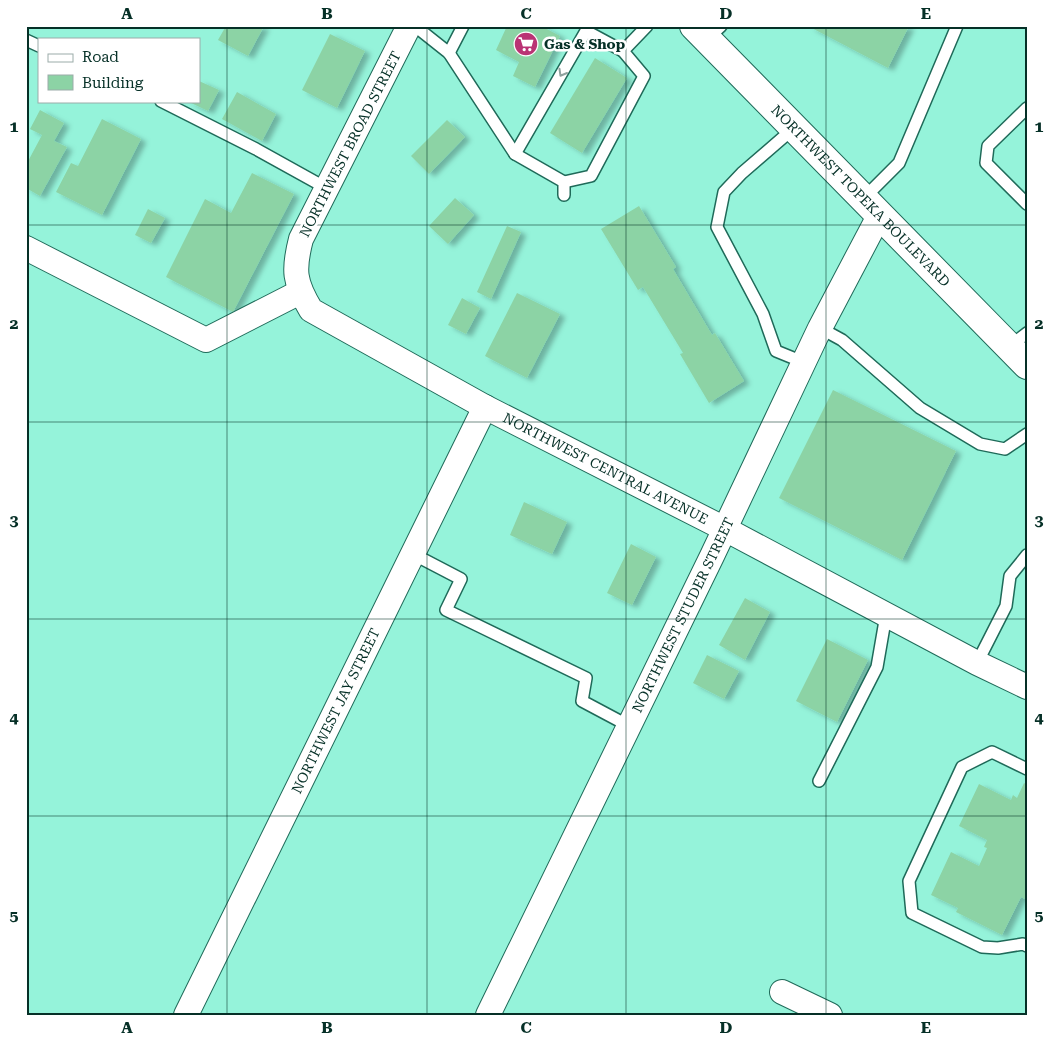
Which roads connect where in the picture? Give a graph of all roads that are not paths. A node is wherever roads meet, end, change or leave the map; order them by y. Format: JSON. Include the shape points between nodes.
{"nodes":[{"id":1,"x":409,"y":26,"type":"edge"},
{"id":2,"x":415,"y":26,"type":"edge"},
{"id":3,"x":463,"y":26,"type":"edge"},
{"id":4,"x":647,"y":26,"type":"edge"},
{"id":5,"x":957,"y":26,"type":"edge"},
{"id":6,"x":707,"y":31,"type":"edge"},
{"id":7,"x":26,"y":40,"type":"edge"},
{"id":8,"x":38,"y":46,"type":"edge"},
{"id":9,"x":623,"y":51,"type":"junction"},
{"id":10,"x":449,"y":53,"type":"junction"},
{"id":11,"x":162,"y":102,"type":"edge"},
{"id":12,"x":1027,"y":108,"type":"edge"},
{"id":13,"x":794,"y":128,"type":"junction"},
{"id":14,"x":515,"y":154,"type":"junction"},
{"id":15,"x":564,"y":182,"type":"junction"},
{"id":16,"x":328,"y":189,"type":"junction"},
{"id":17,"x":564,"y":195,"type":"dead end"},
{"id":18,"x":1027,"y":204,"type":"edge"},
{"id":19,"x":871,"y":208,"type":"junction"},
{"id":20,"x":26,"y":248,"type":"edge"},
{"id":21,"x":300,"y":292,"type":"junction"},
{"id":22,"x":820,"y":328,"type":"junction"},
{"id":23,"x":1021,"y":348,"type":"edge"},
{"id":24,"x":803,"y":362,"type":"junction"},
{"id":25,"x":485,"y":407,"type":"junction"},
{"id":26,"x":1027,"y":434,"type":"edge"},
{"id":27,"x":725,"y":529,"type":"junction"},
{"id":28,"x":413,"y":554,"type":"junction"},
{"id":29,"x":1027,"y":555,"type":"edge"},
{"id":30,"x":886,"y":615,"type":"junction"},
{"id":31,"x":977,"y":663,"type":"junction"},
{"id":32,"x":1027,"y":687,"type":"edge"},
{"id":33,"x":629,"y":726,"type":"junction"},
{"id":34,"x":1027,"y":769,"type":"edge"},
{"id":35,"x":819,"y":781,"type":"dead end"},
{"id":36,"x":1027,"y":946,"type":"edge"},
{"id":37,"x":782,"y":992,"type":"dead end"},
{"id":38,"x":186,"y":1015,"type":"edge"},
{"id":39,"x":488,"y":1015,"type":"edge"},
{"id":40,"x":830,"y":1015,"type":"edge"}],
"edges":[{"from":1,"to":16,"type":"street","name":"NORTHWEST BROAD STREET"},
{"from":2,"to":10,"type":"lane"},
{"from":3,"to":10,"type":"lane"},
{"from":4,"to":9,"type":"lane"},
{"from":5,"to":19,"type":"lane","via":[[899,163]]},
{"from":6,"to":13,"type":"main road","name":"NORTHWEST TOPEKA BOULEVARD"},
{"from":7,"to":8,"type":"lane"},
{"from":9,"to":14,"type":"lane","one_way":true,"via":[[586,31]]},
{"from":9,"to":15,"type":"lane","via":[[644,76],[591,176]]},
{"from":10,"to":14,"type":"lane"},
{"from":11,"to":16,"type":"lane"},
{"from":12,"to":18,"type":"lane","via":[[988,146],[986,163]]},
{"from":13,"to":19,"type":"main road","name":"NORTHWEST TOPEKA BOULEVARD"},
{"from":13,"to":24,"type":"lane","via":[[724,192],[717,227],[763,314],[776,351]]},
{"from":14,"to":15,"type":"lane"},
{"from":15,"to":17,"type":"lane"},
{"from":16,"to":21,"type":"street","name":"NORTHWEST BROAD STREET","via":[[301,239],[296,260]]},
{"from":19,"to":22,"type":"street","name":"NORTHWEST STUDER STREET"},
{"from":19,"to":23,"type":"main road","name":"NORTHWEST TOPEKA BOULEVARD"},
{"from":20,"to":21,"type":"street","via":[[206,340]]},
{"from":21,"to":25,"type":"street","name":"NORTHWEST CENTRAL AVENUE","via":[[311,310]]},
{"from":22,"to":24,"type":"street","name":"NORTHWEST STUDER STREET"},
{"from":22,"to":26,"type":"lane","via":[[842,340],[920,408],[980,444],[1005,448]]},
{"from":24,"to":27,"type":"street","name":"NORTHWEST STUDER STREET"},
{"from":25,"to":27,"type":"street","name":"NORTHWEST CENTRAL AVENUE"},
{"from":25,"to":28,"type":"street","name":"NORTHWEST JAY STREET"},
{"from":27,"to":30,"type":"street","name":"NORTHWEST CENTRAL AVENUE"},
{"from":27,"to":33,"type":"street","name":"NORTHWEST STUDER STREET"},
{"from":28,"to":33,"type":"lane","via":[[461,579],[446,610],[586,678],[582,701]]},
{"from":28,"to":38,"type":"street","name":"NORTHWEST JAY STREET"},
{"from":29,"to":31,"type":"lane","via":[[1010,576],[1006,606]]},
{"from":30,"to":31,"type":"street","name":"NORTHWEST CENTRAL AVENUE"},
{"from":30,"to":35,"type":"lane","via":[[877,667]]},
{"from":31,"to":32,"type":"street","name":"NORTHWEST CENTRAL AVENUE"},
{"from":33,"to":39,"type":"street","name":"NORTHWEST STUDER STREET"},
{"from":34,"to":36,"type":"lane","via":[[992,752],[962,767],[909,881],[912,913],[982,946]]},
{"from":37,"to":40,"type":"street"}]}
